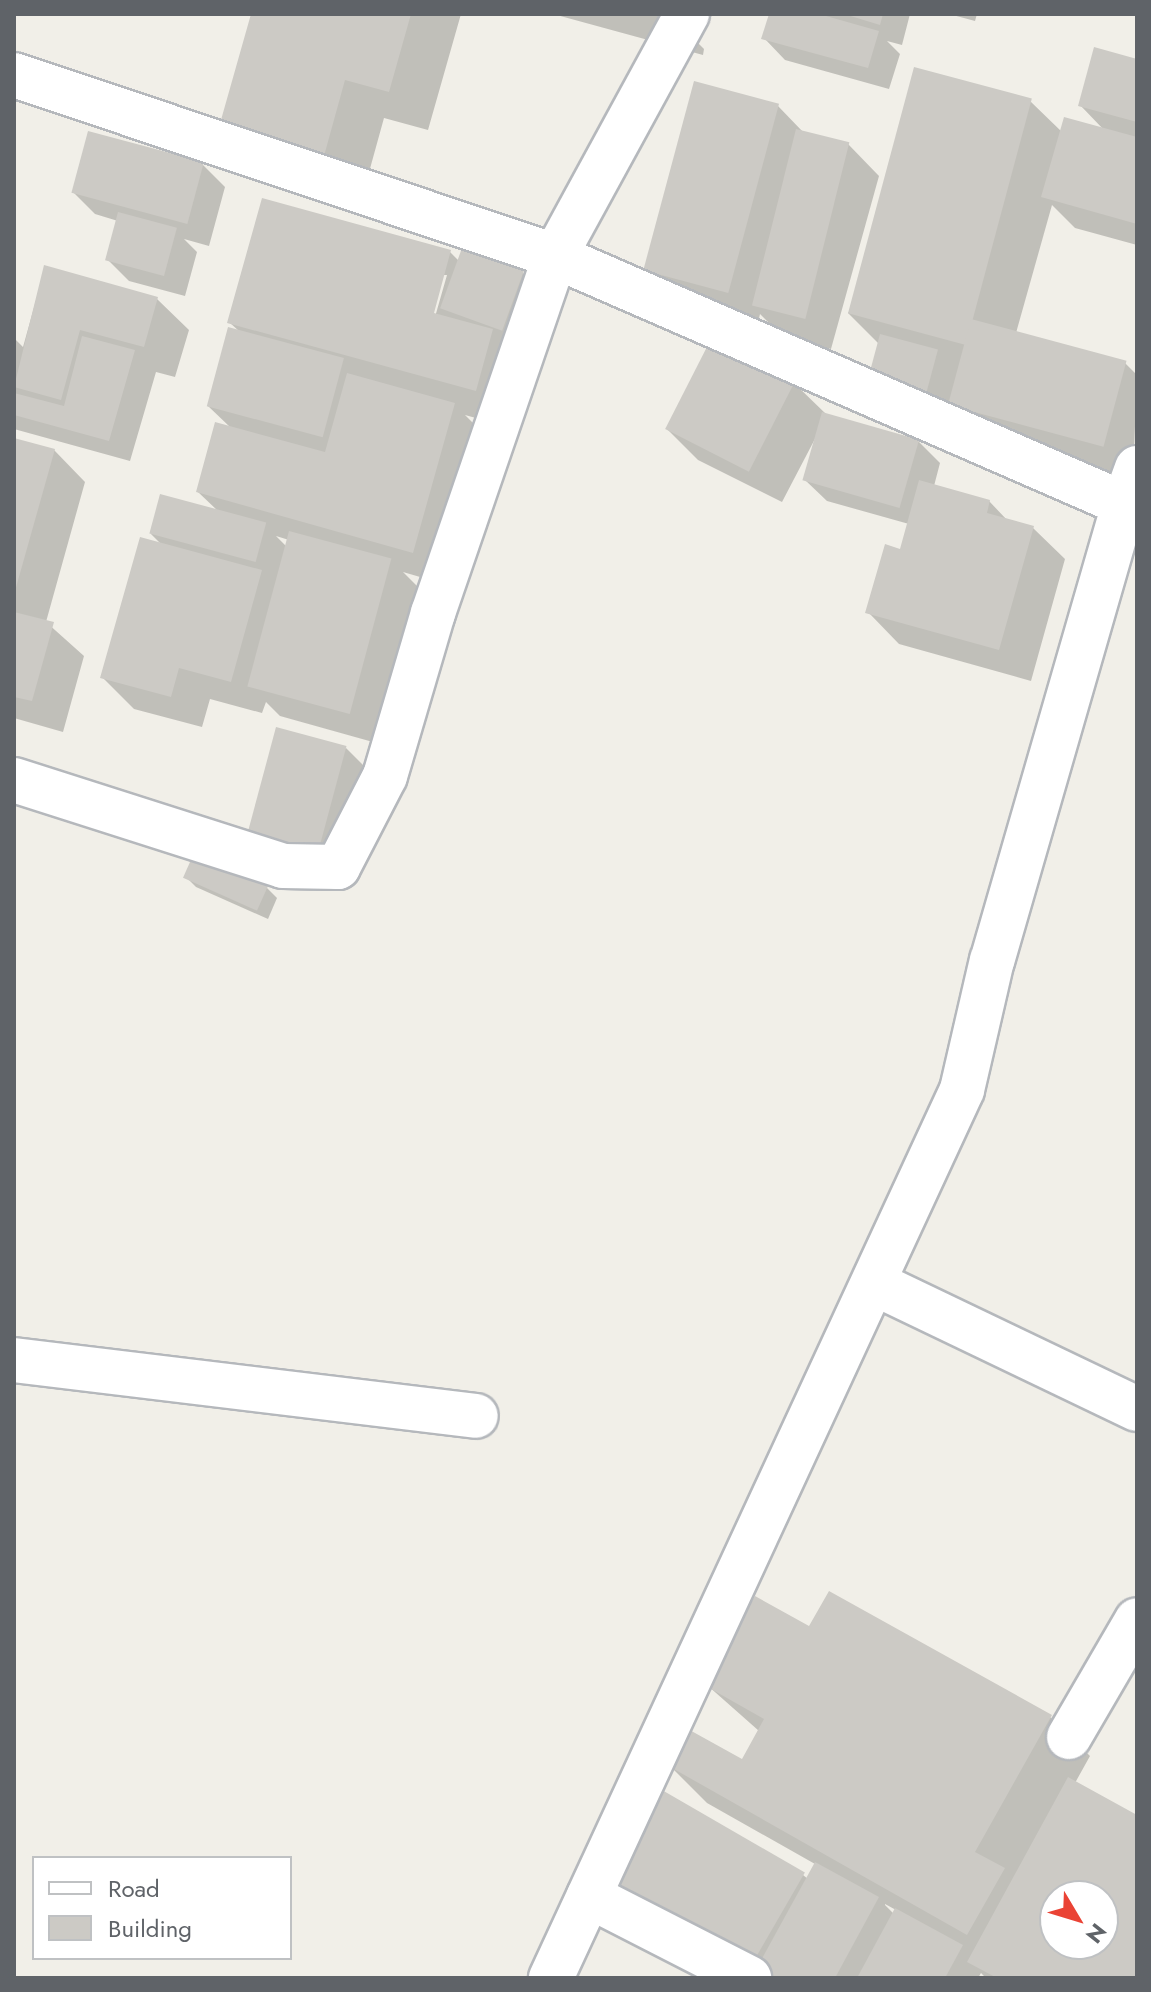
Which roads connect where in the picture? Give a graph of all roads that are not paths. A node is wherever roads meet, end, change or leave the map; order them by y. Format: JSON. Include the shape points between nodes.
{"nodes":[{"id":1,"x":687,"y":14,"type":"edge"},
{"id":2,"x":14,"y":75,"type":"edge"},
{"id":3,"x":555,"y":256,"type":"junction"},
{"id":4,"x":1133,"y":494,"type":"edge"},
{"id":5,"x":14,"y":780,"type":"edge"},
{"id":6,"x":876,"y":1284,"type":"junction"},
{"id":7,"x":14,"y":1360,"type":"edge"},
{"id":8,"x":1137,"y":1409,"type":"edge"},
{"id":9,"x":476,"y":1416,"type":"dead end"},
{"id":10,"x":1137,"y":1620,"type":"edge"},
{"id":11,"x":1069,"y":1737,"type":"dead end"},
{"id":12,"x":589,"y":1896,"type":"junction"},
{"id":13,"x":551,"y":1978,"type":"edge"},
{"id":14,"x":749,"y":1978,"type":"edge"}],
"edges":[{"from":1,"to":3,"type":"street"},
{"from":2,"to":3,"type":"street"},
{"from":3,"to":4,"type":"street"},
{"from":3,"to":5,"type":"street","via":[[433,613],[385,776],[338,867],[283,866]]},
{"from":4,"to":6,"type":"street","via":[[992,960],[962,1090]]},
{"from":6,"to":8,"type":"street"},
{"from":6,"to":12,"type":"street"},
{"from":7,"to":9,"type":"street"},
{"from":10,"to":11,"type":"street"},
{"from":12,"to":13,"type":"street"},
{"from":12,"to":14,"type":"street"}]}
